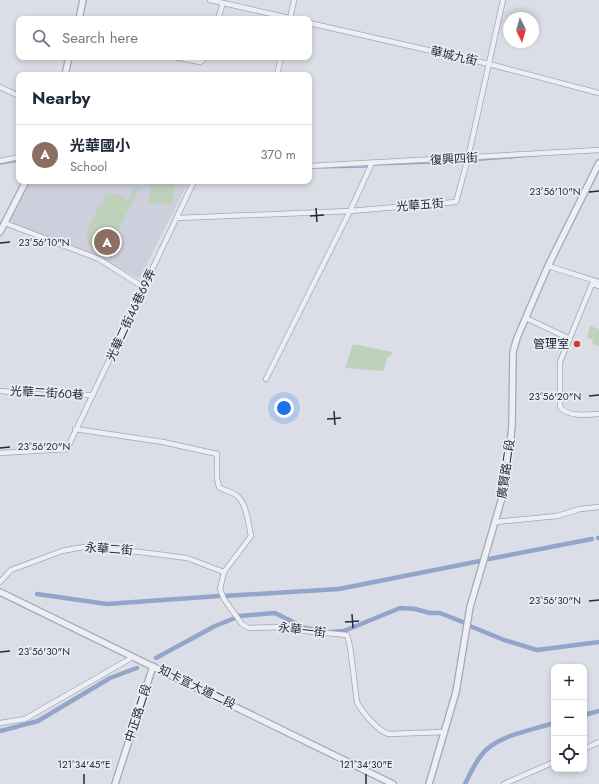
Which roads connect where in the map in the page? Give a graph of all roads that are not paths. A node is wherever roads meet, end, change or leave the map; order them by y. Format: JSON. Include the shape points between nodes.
{"nodes":[{"id":1,"x":83,"y":0,"type":"edge"},
{"id":2,"x":210,"y":0,"type":"edge"},
{"id":3,"x":294,"y":0,"type":"edge"},
{"id":4,"x":503,"y":0,"type":"edge"},
{"id":5,"x":222,"y":3,"type":"junction"},
{"id":6,"x":79,"y":16,"type":"edge"},
{"id":7,"x":219,"y":16,"type":"edge"},
{"id":8,"x":278,"y":16,"type":"edge"},
{"id":9,"x":291,"y":16,"type":"edge"},
{"id":10,"x":312,"y":23,"type":"edge"},
{"id":11,"x":68,"y":60,"type":"edge"},
{"id":12,"x":190,"y":60,"type":"edge"},
{"id":13,"x":202,"y":60,"type":"edge"},
{"id":14,"x":280,"y":60,"type":"edge"},
{"id":15,"x":489,"y":64,"type":"junction"},
{"id":16,"x":66,"y":72,"type":"edge"},
{"id":17,"x":277,"y":72,"type":"edge"},
{"id":18,"x":0,"y":87,"type":"edge"},
{"id":19,"x":599,"y":93,"type":"edge"},
{"id":20,"x":16,"y":95,"type":"edge"},
{"id":21,"x":599,"y":150,"type":"edge"},
{"id":22,"x":16,"y":158,"type":"edge"},
{"id":23,"x":468,"y":158,"type":"junction"},
{"id":24,"x":0,"y":161,"type":"edge"},
{"id":25,"x":372,"y":163,"type":"junction"},
{"id":26,"x":599,"y":163,"type":"edge"},
{"id":27,"x":312,"y":166,"type":"edge"},
{"id":28,"x":24,"y":184,"type":"edge"},
{"id":29,"x":193,"y":184,"type":"edge"},
{"id":30,"x":350,"y":211,"type":"junction"},
{"id":31,"x":178,"y":218,"type":"junction"},
{"id":32,"x":5,"y":223,"type":"junction"},
{"id":33,"x":0,"y":232,"type":"edge"},
{"id":34,"x":548,"y":266,"type":"junction"},
{"id":35,"x":599,"y":282,"type":"edge"},
{"id":36,"x":599,"y":286,"type":"edge"},
{"id":37,"x":143,"y":287,"type":"junction"},
{"id":38,"x":526,"y":318,"type":"junction"},
{"id":39,"x":570,"y":338,"type":"junction"},
{"id":40,"x":266,"y":379,"type":"dead end"},
{"id":41,"x":0,"y":391,"type":"edge"},
{"id":42,"x":93,"y":395,"type":"junction"},
{"id":43,"x":599,"y":414,"type":"edge"},
{"id":44,"x":75,"y":429,"type":"junction"},
{"id":45,"x":0,"y":453,"type":"edge"},
{"id":46,"x":599,"y":507,"type":"edge"},
{"id":47,"x":495,"y":522,"type":"junction"},
{"id":48,"x":224,"y":572,"type":"junction"},
{"id":49,"x":0,"y":582,"type":"edge"},
{"id":50,"x":0,"y":592,"type":"edge"},
{"id":51,"x":134,"y":657,"type":"junction"},
{"id":52,"x":153,"y":666,"type":"junction"},
{"id":53,"x":0,"y":723,"type":"edge"},
{"id":54,"x":445,"y":732,"type":"junction"},
{"id":55,"x":599,"y":742,"type":"edge"},
{"id":56,"x":587,"y":748,"type":"edge"},
{"id":57,"x":551,"y":763,"type":"edge"},
{"id":58,"x":115,"y":784,"type":"edge"},
{"id":59,"x":393,"y":784,"type":"edge"},
{"id":60,"x":429,"y":784,"type":"edge"},
{"id":61,"x":504,"y":784,"type":"edge"}],
"edges":[{"from":1,"to":6,"type":"street"},
{"from":2,"to":5,"type":"street"},
{"from":3,"to":9,"type":"street"},
{"from":4,"to":15,"type":"street","name":"光華五街"},
{"from":5,"to":7,"type":"street"},
{"from":5,"to":8,"type":"street"},
{"from":10,"to":15,"type":"street","name":"華城九街"},
{"from":11,"to":16,"type":"street"},
{"from":12,"to":13,"type":"street"},
{"from":14,"to":17,"type":"street"},
{"from":15,"to":19,"type":"street","name":"華城九街"},
{"from":15,"to":23,"type":"street","name":"光華五街"},
{"from":18,"to":20,"type":"street"},
{"from":21,"to":23,"type":"street","name":"復興四街"},
{"from":22,"to":24,"type":"street"},
{"from":23,"to":25,"type":"street","name":"復興四街"},
{"from":23,"to":30,"type":"street","name":"光華五街","via":[[456,202]]},
{"from":25,"to":27,"type":"street","name":"復興四街"},
{"from":25,"to":30,"type":"street"},
{"from":26,"to":34,"type":"street","name":"廣賢路二段"},
{"from":28,"to":32,"type":"street"},
{"from":29,"to":31,"type":"street","name":"光華二街46巷69弄"},
{"from":30,"to":31,"type":"street","name":"光華五街"},
{"from":30,"to":40,"type":"street"},
{"from":31,"to":37,"type":"street","name":"光華二街46巷69弄"},
{"from":32,"to":33,"type":"street"},
{"from":32,"to":37,"type":"street","via":[[98,260]]},
{"from":34,"to":35,"type":"street"},
{"from":34,"to":38,"type":"street","name":"廣賢路二段"},
{"from":36,"to":39,"type":"street","via":[[592,284]]},
{"from":37,"to":42,"type":"street","name":"光華二街46巷69弄"},
{"from":38,"to":39,"type":"street"},
{"from":38,"to":47,"type":"street","name":"廣賢路二段","via":[[513,352],[514,393],[506,484]]},
{"from":39,"to":43,"type":"street","via":[[560,362],[560,407],[567,413]]},
{"from":41,"to":42,"type":"street","name":"光華二街60巷","via":[[46,395]]},
{"from":42,"to":44,"type":"street","name":"光華二街46巷69弄"},
{"from":44,"to":45,"type":"street","name":"光華二街46巷69弄","via":[[67,449]]},
{"from":44,"to":48,"type":"street","name":"永華一街","via":[[163,442],[217,454],[219,487],[236,494],[239,498],[248,520],[250,536]]},
{"from":46,"to":47,"type":"street","via":[[580,509],[557,516]]},
{"from":47,"to":54,"type":"street","name":"廣賢路二段","via":[[470,607],[456,692]]},
{"from":48,"to":49,"type":"street","name":"永華二街","via":[[187,558],[83,547],[62,551],[11,570]]},
{"from":48,"to":54,"type":"street","name":"永華一街","via":[[221,593],[244,626],[285,627],[347,635],[357,702],[384,732]]},
{"from":50,"to":51,"type":"street","name":"知卡宣大道二段"},
{"from":51,"to":52,"type":"street","name":"知卡宣大道二段"},
{"from":51,"to":53,"type":"street","via":[[25,719]]},
{"from":52,"to":58,"type":"street","name":"中正路二段"},
{"from":52,"to":59,"type":"street","name":"知卡宣大道二段"},
{"from":54,"to":60,"type":"street","name":"廣賢路二段"},
{"from":55,"to":56,"type":"street"},
{"from":57,"to":61,"type":"street"}]}
